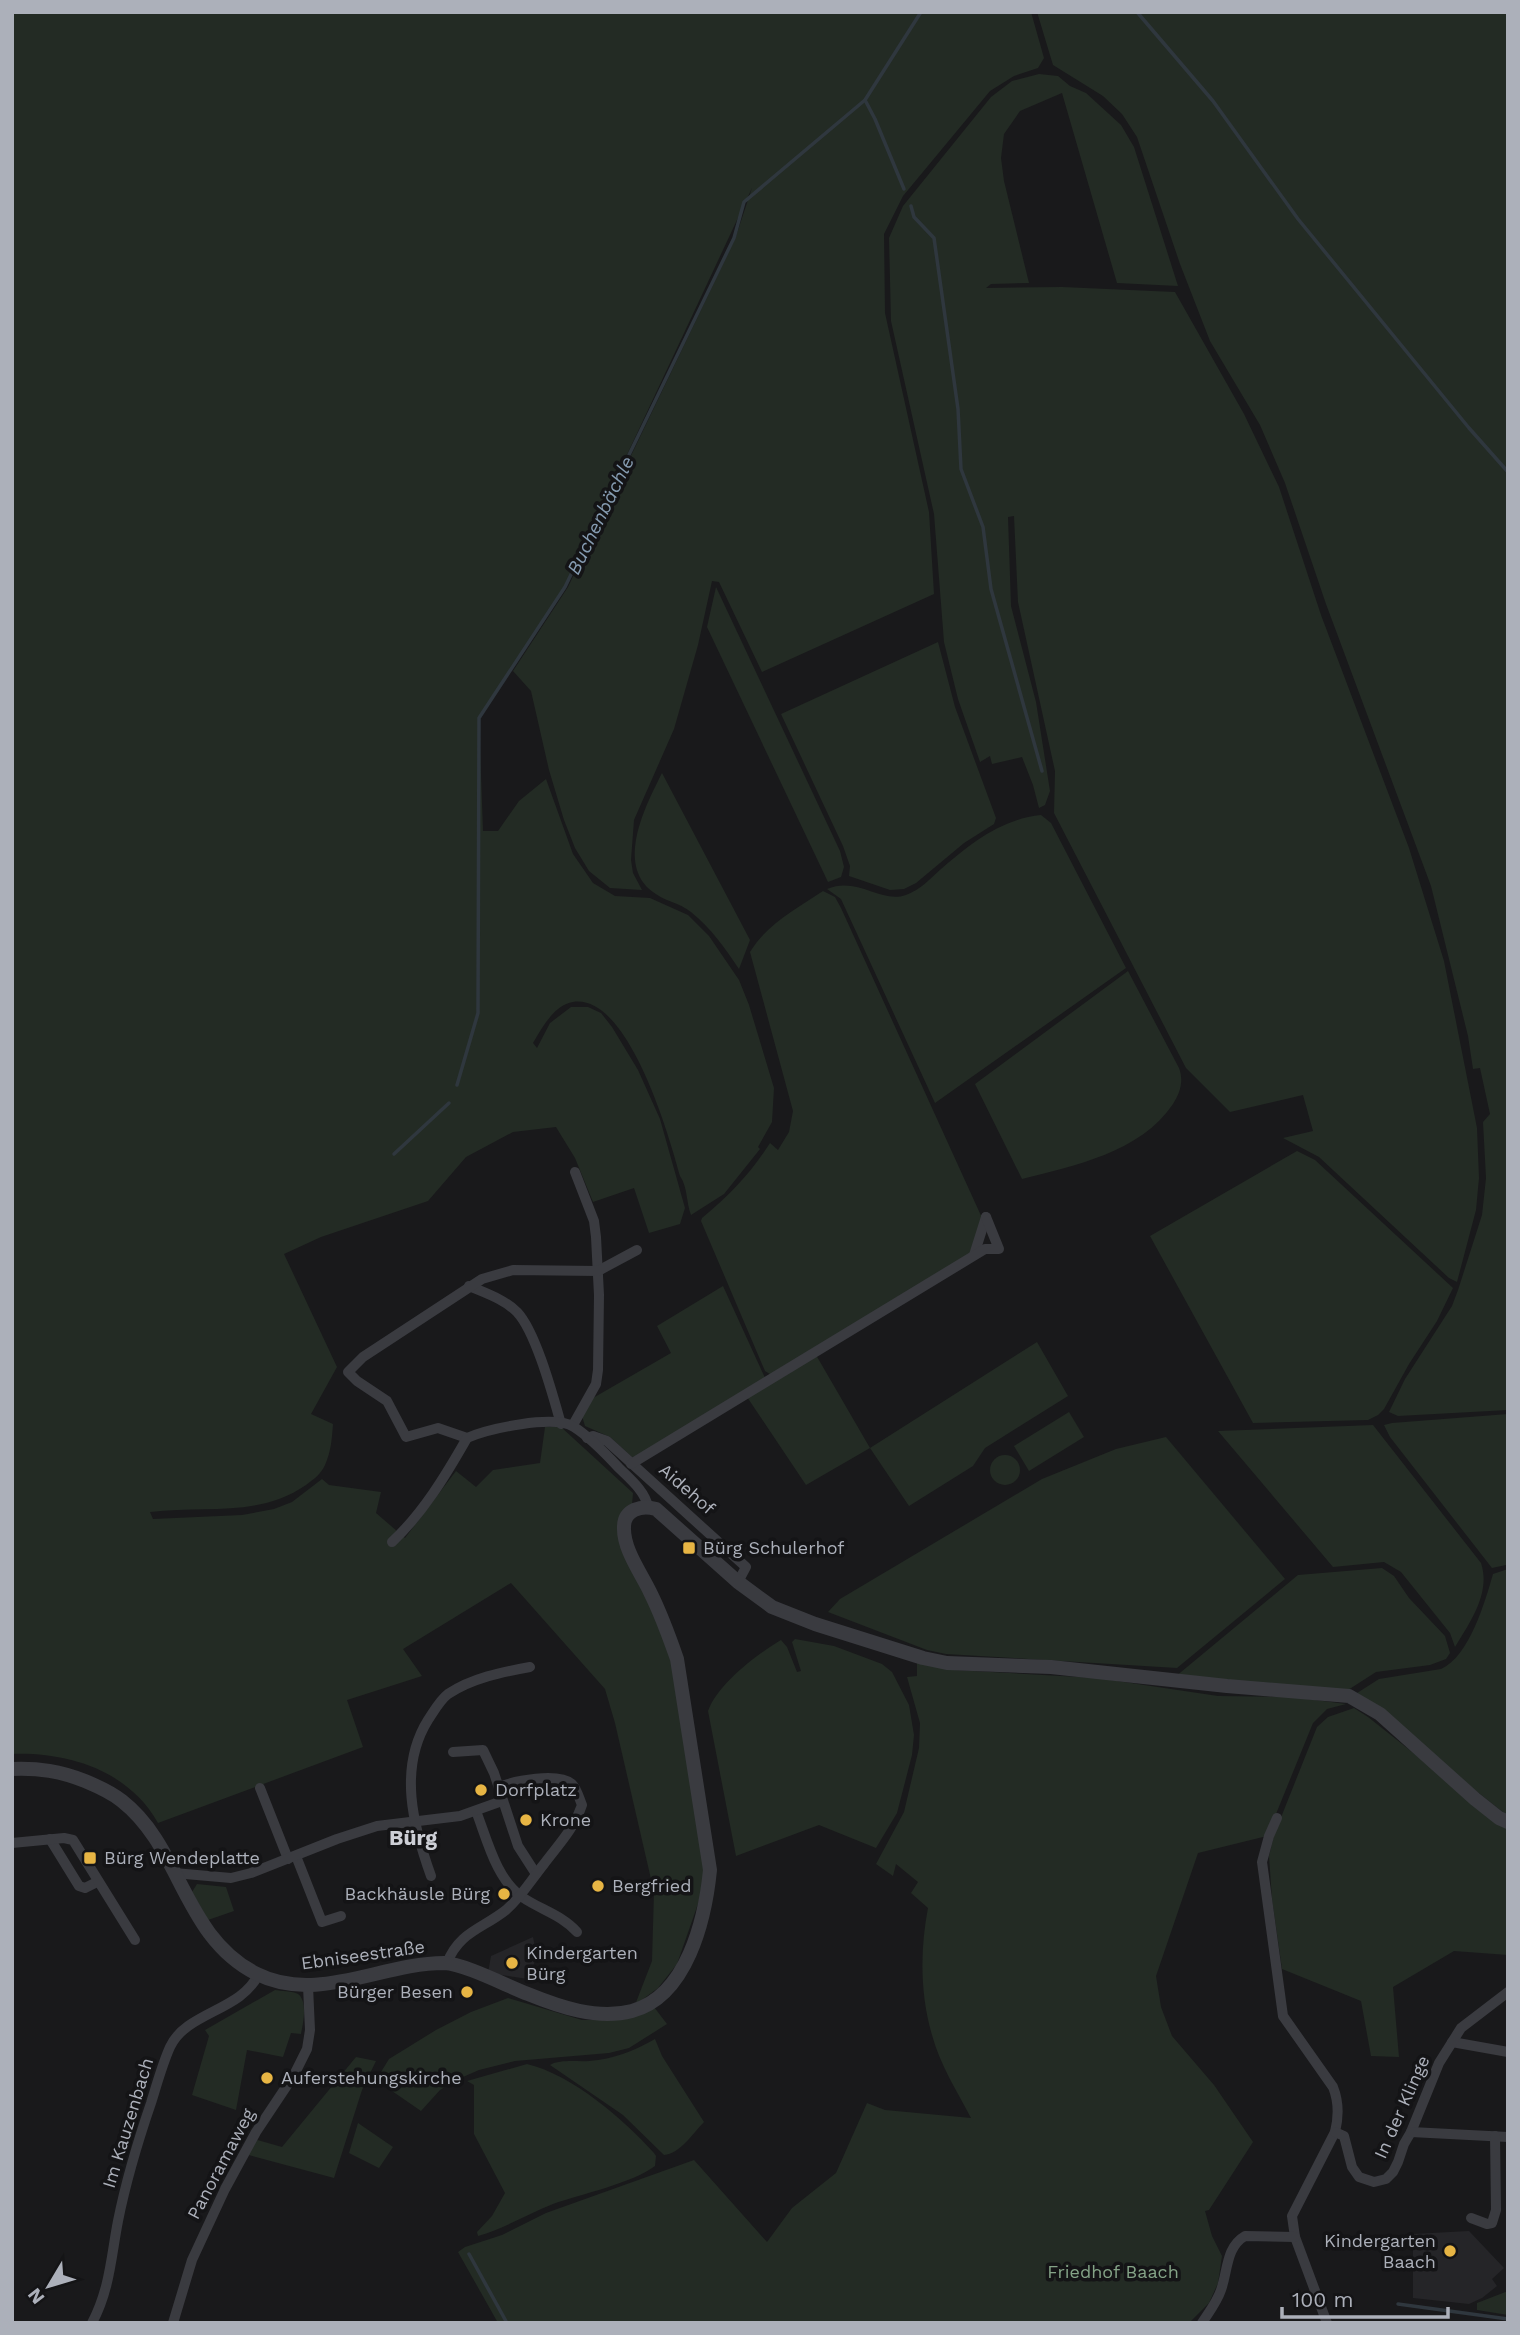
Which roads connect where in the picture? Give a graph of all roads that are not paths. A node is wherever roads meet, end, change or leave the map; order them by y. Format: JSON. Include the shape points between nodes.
{"nodes":[{"id":1,"x":575,"y":1172,"type":"dead end"},
{"id":2,"x":637,"y":1250,"type":"dead end"},
{"id":3,"x":974,"y":1255,"type":"dead end"},
{"id":4,"x":598,"y":1271,"type":"junction"},
{"id":5,"x":469,"y":1286,"type":"junction"},
{"id":6,"x":567,"y":1424,"type":"junction"},
{"id":7,"x":467,"y":1438,"type":"junction"},
{"id":8,"x":587,"y":1438,"type":"junction"},
{"id":9,"x":631,"y":1464,"type":"junction"},
{"id":10,"x":648,"y":1507,"type":"junction"},
{"id":11,"x":392,"y":1542,"type":"dead end"},
{"id":12,"x":738,"y":1581,"type":"junction"},
{"id":13,"x":530,"y":1667,"type":"dead end"},
{"id":14,"x":453,"y":1752,"type":"dead end"},
{"id":15,"x":12,"y":1769,"type":"edge"},
{"id":16,"x":499,"y":1787,"type":"junction"},
{"id":17,"x":261,"y":1788,"type":"dead end"},
{"id":18,"x":502,"y":1801,"type":"junction"},
{"id":19,"x":476,"y":1811,"type":"junction"},
{"id":20,"x":1277,"y":1818,"type":"dead end"},
{"id":21,"x":415,"y":1821,"type":"junction"},
{"id":22,"x":1508,"y":1822,"type":"edge"},
{"id":23,"x":50,"y":1839,"type":"junction"},
{"id":24,"x":12,"y":1843,"type":"edge"},
{"id":25,"x":292,"y":1858,"type":"junction"},
{"id":26,"x":174,"y":1873,"type":"junction"},
{"id":27,"x":536,"y":1874,"type":"junction"},
{"id":28,"x":431,"y":1876,"type":"dead end"},
{"id":29,"x":97,"y":1882,"type":"junction"},
{"id":30,"x":521,"y":1896,"type":"junction"},
{"id":31,"x":341,"y":1916,"type":"dead end"},
{"id":32,"x":577,"y":1932,"type":"dead end"},
{"id":33,"x":135,"y":1940,"type":"dead end"},
{"id":34,"x":447,"y":1963,"type":"junction"},
{"id":35,"x":258,"y":1975,"type":"junction"},
{"id":36,"x":308,"y":1986,"type":"junction"},
{"id":37,"x":1508,"y":1992,"type":"edge"},
{"id":38,"x":1452,"y":2042,"type":"junction"},
{"id":39,"x":1508,"y":2052,"type":"edge"},
{"id":40,"x":1335,"y":2132,"type":"junction"},
{"id":41,"x":1411,"y":2132,"type":"junction"},
{"id":42,"x":1494,"y":2136,"type":"junction"},
{"id":43,"x":1508,"y":2137,"type":"edge"},
{"id":44,"x":1471,"y":2218,"type":"dead end"},
{"id":45,"x":1295,"y":2237,"type":"junction"},
{"id":46,"x":92,"y":2323,"type":"edge"},
{"id":47,"x":173,"y":2323,"type":"edge"},
{"id":48,"x":1202,"y":2323,"type":"edge"},
{"id":49,"x":1327,"y":2323,"type":"edge"}],
"edges":[{"from":1,"to":4,"type":"street","via":[[594,1221]]},
{"from":2,"to":4,"type":"street"},
{"from":3,"to":9,"type":"street"},
{"from":4,"to":5,"type":"street","via":[[513,1270]]},
{"from":4,"to":6,"type":"street","via":[[596,1384]]},
{"from":5,"to":6,"type":"street","via":[[497,1297],[517,1312]]},
{"from":5,"to":7,"type":"street","via":[[363,1357],[348,1372],[387,1401],[406,1437],[438,1429]]},
{"from":6,"to":7,"type":"street","via":[[502,1426]]},
{"from":6,"to":8,"type":"street"},
{"from":7,"to":11,"type":"street","via":[[409,1527]]},
{"from":8,"to":9,"type":"street","name":"Aidehof","via":[[607,1441]]},
{"from":8,"to":10,"type":"street","via":[[642,1492]]},
{"from":9,"to":12,"type":"street","name":"Aidehof","via":[[746,1567]]},
{"from":10,"to":12,"type":"street","via":[[656,1509]]},
{"from":10,"to":34,"type":"street","name":"Ebniseestraße","via":[[629,1513],[624,1529],[677,1659],[709,1852],[708,1889],[687,1959],[653,2000],[631,2011],[607,2013],[562,2007]]},
{"from":12,"to":22,"type":"street","via":[[788,1614],[947,1663],[1051,1667],[1349,1696],[1380,1714],[1475,1799]]},
{"from":13,"to":21,"type":"street","via":[[465,1685],[446,1695],[435,1708],[415,1746],[411,1768]]},
{"from":14,"to":16,"type":"street","via":[[483,1750]]},
{"from":15,"to":26,"type":"street","name":"Ebniseestraße","via":[[55,1771],[98,1786],[123,1801],[158,1843]]},
{"from":16,"to":18,"type":"street"},
{"from":16,"to":27,"type":"street","via":[[529,1779],[556,1780],[571,1784],[578,1793],[582,1805],[577,1819]]},
{"from":17,"to":25,"type":"street"},
{"from":18,"to":19,"type":"street"},
{"from":18,"to":27,"type":"street","via":[[518,1846]]},
{"from":19,"to":21,"type":"street"},
{"from":19,"to":30,"type":"street","via":[[496,1861]]},
{"from":20,"to":40,"type":"street","via":[[1262,1862],[1283,2016],[1333,2087],[1339,2117]]},
{"from":21,"to":25,"type":"street","via":[[377,1826]]},
{"from":21,"to":28,"type":"street"},
{"from":23,"to":24,"type":"street"},
{"from":23,"to":29,"type":"street","via":[[73,1840]]},
{"from":23,"to":29,"type":"street","via":[[79,1886]]},
{"from":25,"to":26,"type":"street","via":[[231,1878]]},
{"from":25,"to":31,"type":"street","via":[[323,1922]]},
{"from":26,"to":35,"type":"street","name":"Ebniseestraße","via":[[210,1937]]},
{"from":27,"to":30,"type":"street"},
{"from":29,"to":33,"type":"street"},
{"from":30,"to":32,"type":"street"},
{"from":30,"to":34,"type":"street","via":[[468,1933]]},
{"from":34,"to":36,"type":"street","name":"Ebniseestraße","via":[[415,1964]]},
{"from":35,"to":36,"type":"street","name":"Ebniseestraße"},
{"from":35,"to":46,"type":"street","name":"Im Kauzenbach","via":[[244,1994],[183,2030],[171,2044],[138,2141],[105,2295]]},
{"from":36,"to":47,"type":"street","name":"Panoramaweg","via":[[307,2049],[225,2189],[192,2260]]},
{"from":37,"to":38,"type":"street","name":"In der Klinge","via":[[1461,2028]]},
{"from":38,"to":39,"type":"street"},
{"from":38,"to":41,"type":"street","name":"In der Klinge","via":[[1429,2084]]},
{"from":40,"to":41,"type":"street","name":"In der Klinge","via":[[1345,2136],[1359,2177],[1374,2182],[1393,2172]]},
{"from":40,"to":45,"type":"street","via":[[1292,2216]]},
{"from":41,"to":42,"type":"street"},
{"from":42,"to":43,"type":"street"},
{"from":42,"to":44,"type":"street","via":[[1496,2210],[1492,2223]]},
{"from":45,"to":48,"type":"street","via":[[1245,2236],[1238,2240],[1215,2304]]},
{"from":45,"to":49,"type":"street"}]}
